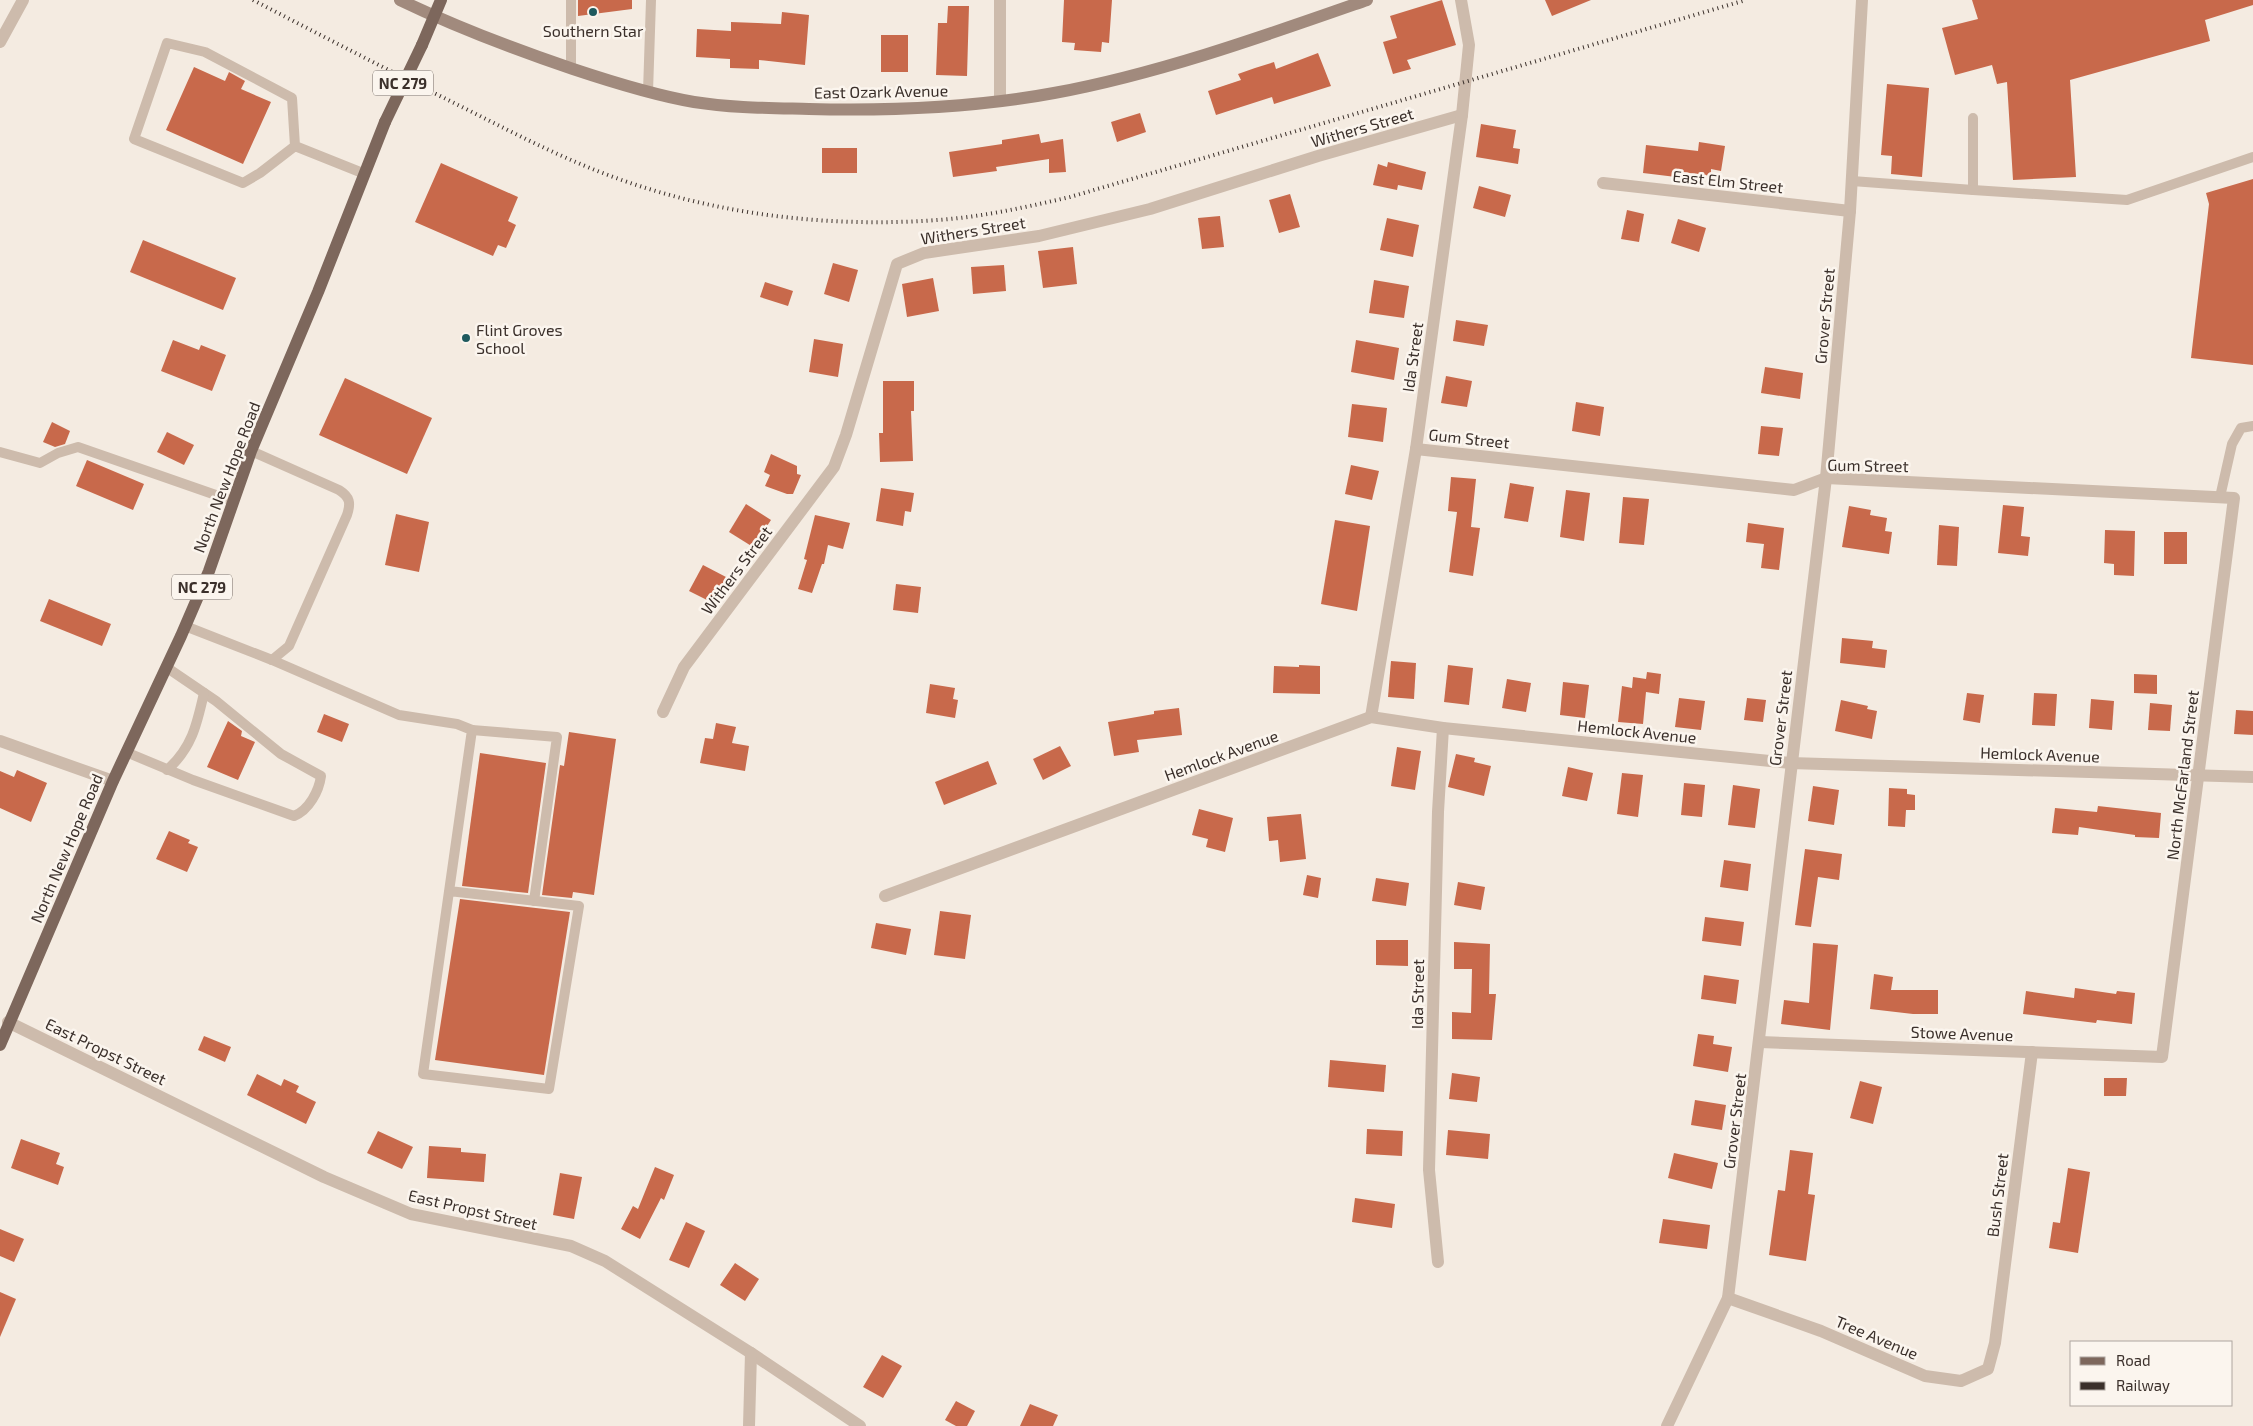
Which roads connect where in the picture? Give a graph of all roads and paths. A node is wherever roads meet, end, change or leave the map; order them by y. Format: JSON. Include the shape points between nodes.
{"nodes":[{"id":1,"x":23,"y":0,"type":"edge"},
{"id":2,"x":400,"y":0,"type":"edge"},
{"id":3,"x":441,"y":0,"type":"edge"},
{"id":4,"x":571,"y":0,"type":"edge"},
{"id":5,"x":651,"y":0,"type":"edge"},
{"id":6,"x":1000,"y":0,"type":"edge"},
{"id":7,"x":1367,"y":0,"type":"edge"},
{"id":8,"x":1462,"y":0,"type":"edge"},
{"id":9,"x":1862,"y":0,"type":"edge"},
{"id":10,"x":434,"y":16,"type":"junction"},
{"id":11,"x":0,"y":42,"type":"edge"},
{"id":12,"x":571,"y":68,"type":"junction"},
{"id":13,"x":648,"y":92,"type":"junction"},
{"id":14,"x":1000,"y":101,"type":"junction"},
{"id":15,"x":1462,"y":114,"type":"junction"},
{"id":16,"x":1973,"y":118,"type":"dead end"},
{"id":17,"x":295,"y":146,"type":"junction"},
{"id":18,"x":2253,"y":157,"type":"edge"},
{"id":19,"x":365,"y":174,"type":"junction"},
{"id":20,"x":1852,"y":182,"type":"junction"},
{"id":21,"x":1603,"y":183,"type":"dead end"},
{"id":22,"x":1973,"y":190,"type":"junction"},
{"id":23,"x":1850,"y":211,"type":"junction"},
{"id":24,"x":2253,"y":426,"type":"edge"},
{"id":25,"x":1416,"y":449,"type":"junction"},
{"id":26,"x":251,"y":451,"type":"junction"},
{"id":27,"x":0,"y":452,"type":"edge"},
{"id":28,"x":1826,"y":478,"type":"junction"},
{"id":29,"x":2220,"y":497,"type":"junction"},
{"id":30,"x":2234,"y":498,"type":"joint"},
{"id":31,"x":234,"y":501,"type":"junction"},
{"id":32,"x":185,"y":626,"type":"junction"},
{"id":33,"x":272,"y":660,"type":"junction"},
{"id":34,"x":166,"y":667,"type":"junction"},
{"id":35,"x":204,"y":693,"type":"junction"},
{"id":36,"x":662,"y":712,"type":"dead end"},
{"id":37,"x":1371,"y":717,"type":"junction"},
{"id":38,"x":1443,"y":728,"type":"junction"},
{"id":39,"x":472,"y":730,"type":"junction"},
{"id":40,"x":0,"y":741,"type":"edge"},
{"id":41,"x":126,"y":752,"type":"junction"},
{"id":42,"x":1790,"y":763,"type":"junction"},
{"id":43,"x":168,"y":770,"type":"junction"},
{"id":44,"x":2198,"y":775,"type":"junction"},
{"id":45,"x":2253,"y":777,"type":"edge"},
{"id":46,"x":113,"y":781,"type":"junction"},
{"id":47,"x":449,"y":891,"type":"junction"},
{"id":48,"x":885,"y":896,"type":"dead end"},
{"id":49,"x":534,"y":901,"type":"junction"},
{"id":50,"x":8,"y":1022,"type":"junction"},
{"id":51,"x":1760,"y":1042,"type":"junction"},
{"id":52,"x":0,"y":1045,"type":"edge"},
{"id":53,"x":2032,"y":1052,"type":"junction"},
{"id":54,"x":2162,"y":1057,"type":"joint"},
{"id":55,"x":1438,"y":1262,"type":"dead end"},
{"id":56,"x":1728,"y":1298,"type":"junction"},
{"id":57,"x":1995,"y":1344,"type":"joint"},
{"id":58,"x":751,"y":1353,"type":"junction"},
{"id":59,"x":750,"y":1426,"type":"edge"},
{"id":60,"x":860,"y":1426,"type":"edge"},
{"id":61,"x":1667,"y":1426,"type":"edge"}],
"edges":[{"from":1,"to":11,"type":"street"},
{"from":2,"to":10,"type":"main road","name":"East Ozark Avenue"},
{"from":3,"to":10,"type":"main road","name":"North New Hope Road","number":"NC 279"},
{"from":4,"to":12,"type":"lane"},
{"from":5,"to":13,"type":"lane"},
{"from":6,"to":14,"type":"street"},
{"from":7,"to":14,"type":"main road","name":"East Ozark Avenue","via":[[1176,63],[1055,93]]},
{"from":8,"to":15,"type":"street","name":"Ida Street","via":[[1469,45]]},
{"from":9,"to":20,"type":"street","name":"Grover Street"},
{"from":10,"to":12,"type":"main road","name":"East Ozark Avenue"},
{"from":10,"to":19,"type":"main road","name":"North New Hope Road","number":"NC 279","bridge":true},
{"from":12,"to":13,"type":"main road","name":"East Ozark Avenue"},
{"from":13,"to":14,"type":"main road","name":"East Ozark Avenue","via":[[694,102],[752,108],[928,108]]},
{"from":15,"to":25,"type":"street","name":"Ida Street"},
{"from":15,"to":36,"type":"street","name":"Withers Street","via":[[1150,208],[1039,236],[924,253],[897,264],[834,467],[684,667]]},
{"from":16,"to":22,"type":"lane"},
{"from":17,"to":17,"type":"lane","via":[[243,183],[134,139],[167,43],[205,52],[292,98]]},
{"from":17,"to":19,"type":"lane"},
{"from":18,"to":22,"type":"lane","via":[[2127,200]]},
{"from":19,"to":26,"type":"main road","name":"North New Hope Road","number":"NC 279"},
{"from":20,"to":22,"type":"lane"},
{"from":20,"to":23,"type":"street","name":"Grover Street"},
{"from":21,"to":23,"type":"street","name":"East Elm Street"},
{"from":23,"to":28,"type":"street","name":"Grover Street"},
{"from":24,"to":29,"type":"lane","via":[[2241,428],[2232,444]]},
{"from":25,"to":28,"type":"street","name":"Gum Street","via":[[1794,490]]},
{"from":25,"to":37,"type":"street","name":"Ida Street"},
{"from":26,"to":31,"type":"main road","name":"North New Hope Road","number":"NC 279"},
{"from":26,"to":33,"type":"lane","via":[[339,490],[348,496],[350,504],[288,646]]},
{"from":27,"to":31,"type":"lane","via":[[40,464],[58,453],[78,447]]},
{"from":28,"to":29,"type":"street","name":"Gum Street"},
{"from":28,"to":42,"type":"street","name":"Grover Street"},
{"from":29,"to":30,"type":"street","name":"Gum Street"},
{"from":30,"to":44,"type":"street","name":"North McFarland Street"},
{"from":31,"to":32,"type":"main road","name":"North New Hope Road","number":"NC 279"},
{"from":32,"to":33,"type":"lane"},
{"from":32,"to":34,"type":"main road","name":"North New Hope Road","number":"NC 279"},
{"from":33,"to":39,"type":"lane","via":[[399,714],[457,724]]},
{"from":34,"to":35,"type":"lane"},
{"from":34,"to":41,"type":"main road","name":"North New Hope Road","number":"NC 279"},
{"from":35,"to":43,"type":"lane","via":[[193,736],[182,757]]},
{"from":35,"to":43,"type":"lane","via":[[281,754],[321,776],[320,785],[304,812],[294,816]]},
{"from":37,"to":38,"type":"street","name":"Hemlock Avenue"},
{"from":37,"to":48,"type":"street","name":"Hemlock Avenue"},
{"from":38,"to":42,"type":"street","name":"Hemlock Avenue"},
{"from":38,"to":55,"type":"street","name":"Ida Street","via":[[1429,1170]]},
{"from":39,"to":47,"type":"lane"},
{"from":39,"to":49,"type":"lane","via":[[557,737]]},
{"from":40,"to":46,"type":"street"},
{"from":41,"to":43,"type":"lane"},
{"from":41,"to":46,"type":"main road","name":"North New Hope Road","number":"NC 279"},
{"from":42,"to":44,"type":"street","name":"Hemlock Avenue"},
{"from":42,"to":51,"type":"street","name":"Grover Street"},
{"from":44,"to":45,"type":"street","name":"Hemlock Avenue"},
{"from":44,"to":54,"type":"street","name":"North McFarland Street"},
{"from":46,"to":50,"type":"main road","name":"North New Hope Road","number":"NC 279"},
{"from":47,"to":49,"type":"lane"},
{"from":47,"to":49,"type":"lane","via":[[423,1074],[550,1089],[578,906]]},
{"from":50,"to":52,"type":"main road","name":"North New Hope Road","number":"NC 279"},
{"from":50,"to":58,"type":"street","name":"East Propst Street","via":[[324,1177],[412,1214],[571,1246],[605,1261]]},
{"from":51,"to":53,"type":"street","name":"Stowe Avenue"},
{"from":51,"to":56,"type":"street","name":"Grover Street"},
{"from":53,"to":54,"type":"street","name":"Stowe Avenue"},
{"from":53,"to":57,"type":"street","name":"Bush Street"},
{"from":56,"to":57,"type":"street","name":"Tree Avenue","via":[[1821,1331],[1926,1376],[1961,1381],[1988,1369]]},
{"from":56,"to":61,"type":"street","name":"Grover Street"},
{"from":58,"to":59,"type":"street"},
{"from":58,"to":60,"type":"street","name":"East Propst Street"}]}
